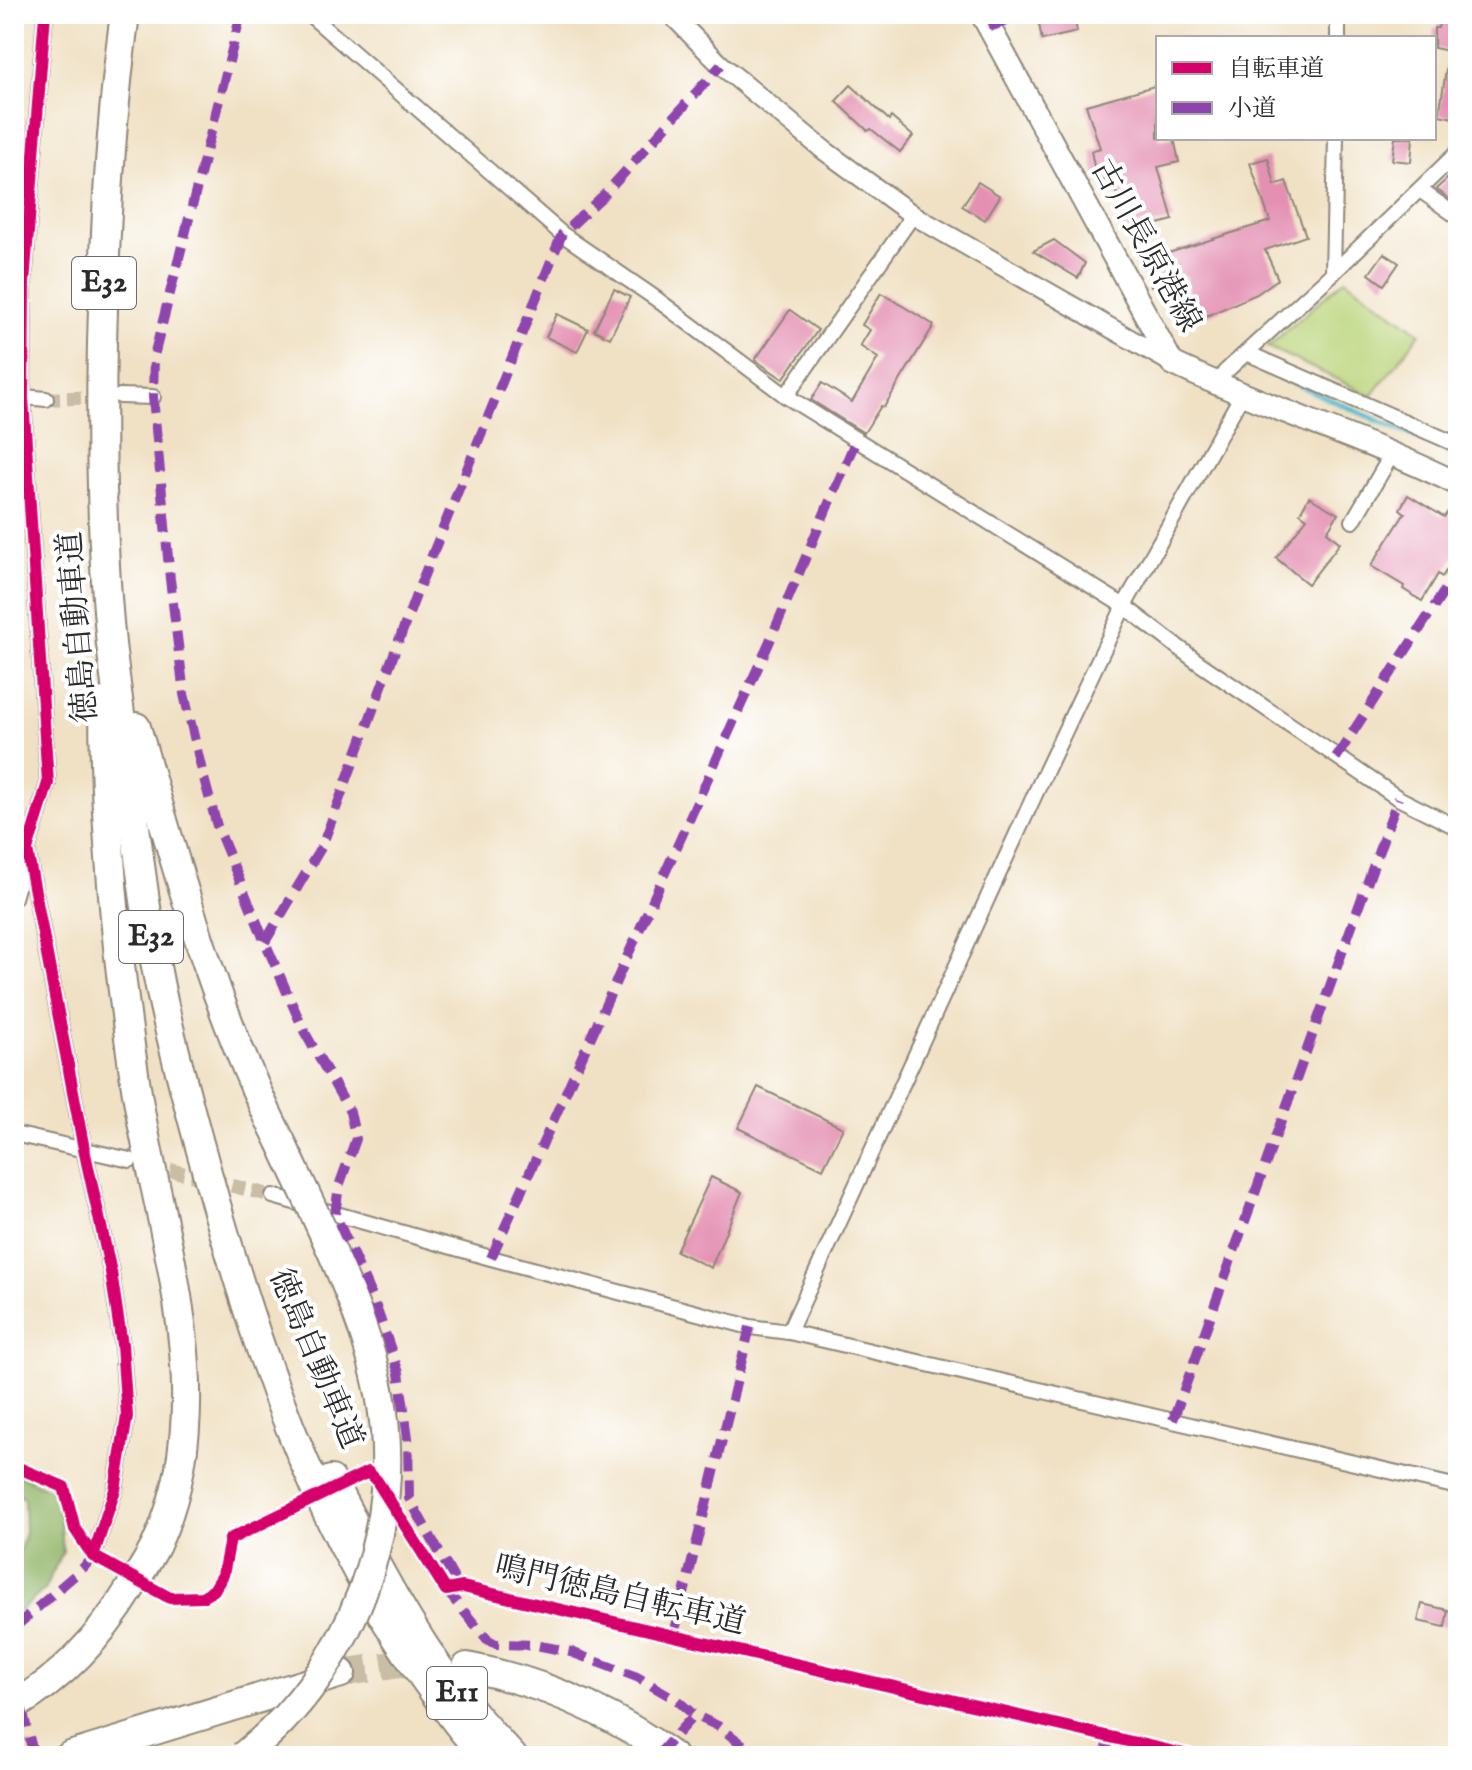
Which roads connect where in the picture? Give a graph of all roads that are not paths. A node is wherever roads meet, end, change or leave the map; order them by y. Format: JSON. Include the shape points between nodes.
{"nodes":[{"id":1,"x":45,"y":14,"type":"edge"},
{"id":2,"x":125,"y":14,"type":"edge"},
{"id":3,"x":309,"y":14,"type":"edge"},
{"id":4,"x":671,"y":14,"type":"edge"},
{"id":5,"x":982,"y":14,"type":"edge"},
{"id":6,"x":1343,"y":14,"type":"edge"},
{"id":7,"x":1338,"y":36,"type":"edge"},
{"id":8,"x":1336,"y":140,"type":"edge"},
{"id":9,"x":1458,"y":152,"type":"edge"},
{"id":10,"x":1420,"y":190,"type":"junction"},
{"id":11,"x":913,"y":215,"type":"junction"},
{"id":12,"x":1458,"y":217,"type":"edge"},
{"id":13,"x":1333,"y":273,"type":"junction"},
{"id":14,"x":1247,"y":353,"type":"junction"},
{"id":15,"x":1172,"y":363,"type":"junction"},
{"id":16,"x":1217,"y":385,"type":"junction"},
{"id":17,"x":1242,"y":395,"type":"junction"},
{"id":18,"x":120,"y":396,"type":"tunnel mouth"},
{"id":19,"x":786,"y":396,"type":"junction"},
{"id":20,"x":18,"y":397,"type":"edge"},
{"id":21,"x":153,"y":397,"type":"dead end"},
{"id":22,"x":46,"y":399,"type":"tunnel mouth"},
{"id":23,"x":1458,"y":445,"type":"edge"},
{"id":24,"x":1392,"y":454,"type":"junction"},
{"id":25,"x":1458,"y":484,"type":"edge"},
{"id":26,"x":1353,"y":521,"type":"dead end"},
{"id":27,"x":105,"y":552,"type":"junction"},
{"id":28,"x":1124,"y":606,"type":"junction"},
{"id":29,"x":111,"y":642,"type":"junction"},
{"id":30,"x":1458,"y":828,"type":"edge"},
{"id":31,"x":27,"y":850,"type":"junction"},
{"id":32,"x":14,"y":898,"type":"edge"},
{"id":33,"x":14,"y":1134,"type":"edge"},
{"id":34,"x":84,"y":1149,"type":"junction"},
{"id":35,"x":130,"y":1160,"type":"dead end"},
{"id":36,"x":273,"y":1196,"type":"tunnel mouth"},
{"id":37,"x":789,"y":1332,"type":"junction"},
{"id":38,"x":1458,"y":1487,"type":"edge"},
{"id":39,"x":93,"y":1556,"type":"dead end"},
{"id":40,"x":401,"y":1629,"type":"junction"},
{"id":41,"x":467,"y":1667,"type":"tunnel mouth"},
{"id":42,"x":341,"y":1673,"type":"tunnel mouth"},
{"id":43,"x":14,"y":1706,"type":"edge"},
{"id":44,"x":70,"y":1756,"type":"edge"},
{"id":45,"x":243,"y":1756,"type":"edge"},
{"id":46,"x":484,"y":1756,"type":"edge"},
{"id":47,"x":512,"y":1756,"type":"edge"},
{"id":48,"x":672,"y":1756,"type":"edge"}],
"edges":[{"from":1,"to":20,"type":"street"},
{"from":2,"to":27,"type":"highway","name":"徳島自動車道","number":"E32","via":[[104,277],[100,432]]},
{"from":3,"to":19,"type":"street","via":[[562,234]]},
{"from":4,"to":11,"type":"street","via":[[721,65]]},
{"from":5,"to":15,"type":"main road","name":"古川長原港線"},
{"from":6,"to":7,"type":"street"},
{"from":8,"to":13,"type":"street"},
{"from":9,"to":10,"type":"street"},
{"from":10,"to":12,"type":"street"},
{"from":10,"to":13,"type":"street"},
{"from":11,"to":15,"type":"street"},
{"from":11,"to":19,"type":"street"},
{"from":13,"to":14,"type":"street"},
{"from":14,"to":16,"type":"street"},
{"from":14,"to":23,"type":"street"},
{"from":15,"to":16,"type":"main road","name":"古川長原港線"},
{"from":16,"to":17,"type":"main road","name":"古川長原港線"},
{"from":17,"to":24,"type":"main road","name":"古川長原港線"},
{"from":17,"to":28,"type":"street"},
{"from":18,"to":21,"type":"street"},
{"from":19,"to":28,"type":"street"},
{"from":20,"to":22,"type":"street"},
{"from":20,"to":31,"type":"street","via":[[48,783]]},
{"from":24,"to":25,"type":"main road","name":"古川長原港線"},
{"from":24,"to":26,"type":"street"},
{"from":27,"to":29,"type":"highway","name":"徳島自動車道","number":"E32"},
{"from":27,"to":43,"type":"highway","via":[[109,857],[136,1087],[186,1363],[185,1427],[166,1519],[126,1595],[91,1643]]},
{"from":28,"to":30,"type":"street","via":[[1336,758]]},
{"from":28,"to":37,"type":"street"},
{"from":29,"to":40,"type":"highway","name":"徳島自動車道","number":"E32","via":[[145,908],[180,1075],[247,1312],[289,1431],[341,1545]]},
{"from":29,"to":45,"type":"highway","bridge":true,"via":[[203,954],[262,1106],[336,1262],[376,1376],[384,1422],[385,1502],[374,1558],[348,1626],[305,1697]]},
{"from":31,"to":32,"type":"street"},
{"from":31,"to":34,"type":"street"},
{"from":33,"to":34,"type":"street"},
{"from":34,"to":35,"type":"street"},
{"from":34,"to":39,"type":"street","via":[[113,1287],[127,1416],[115,1490]]},
{"from":36,"to":37,"type":"street","via":[[704,1315]]},
{"from":37,"to":38,"type":"street"},
{"from":40,"to":46,"type":"highway","name":"徳島自動車道","number":"E11","via":[[437,1698]]},
{"from":40,"to":47,"type":"highway","name":"徳島自動車道","number":"E11"},
{"from":41,"to":48,"type":"highway","via":[[557,1691],[616,1719]]},
{"from":42,"to":44,"type":"highway"}]}
